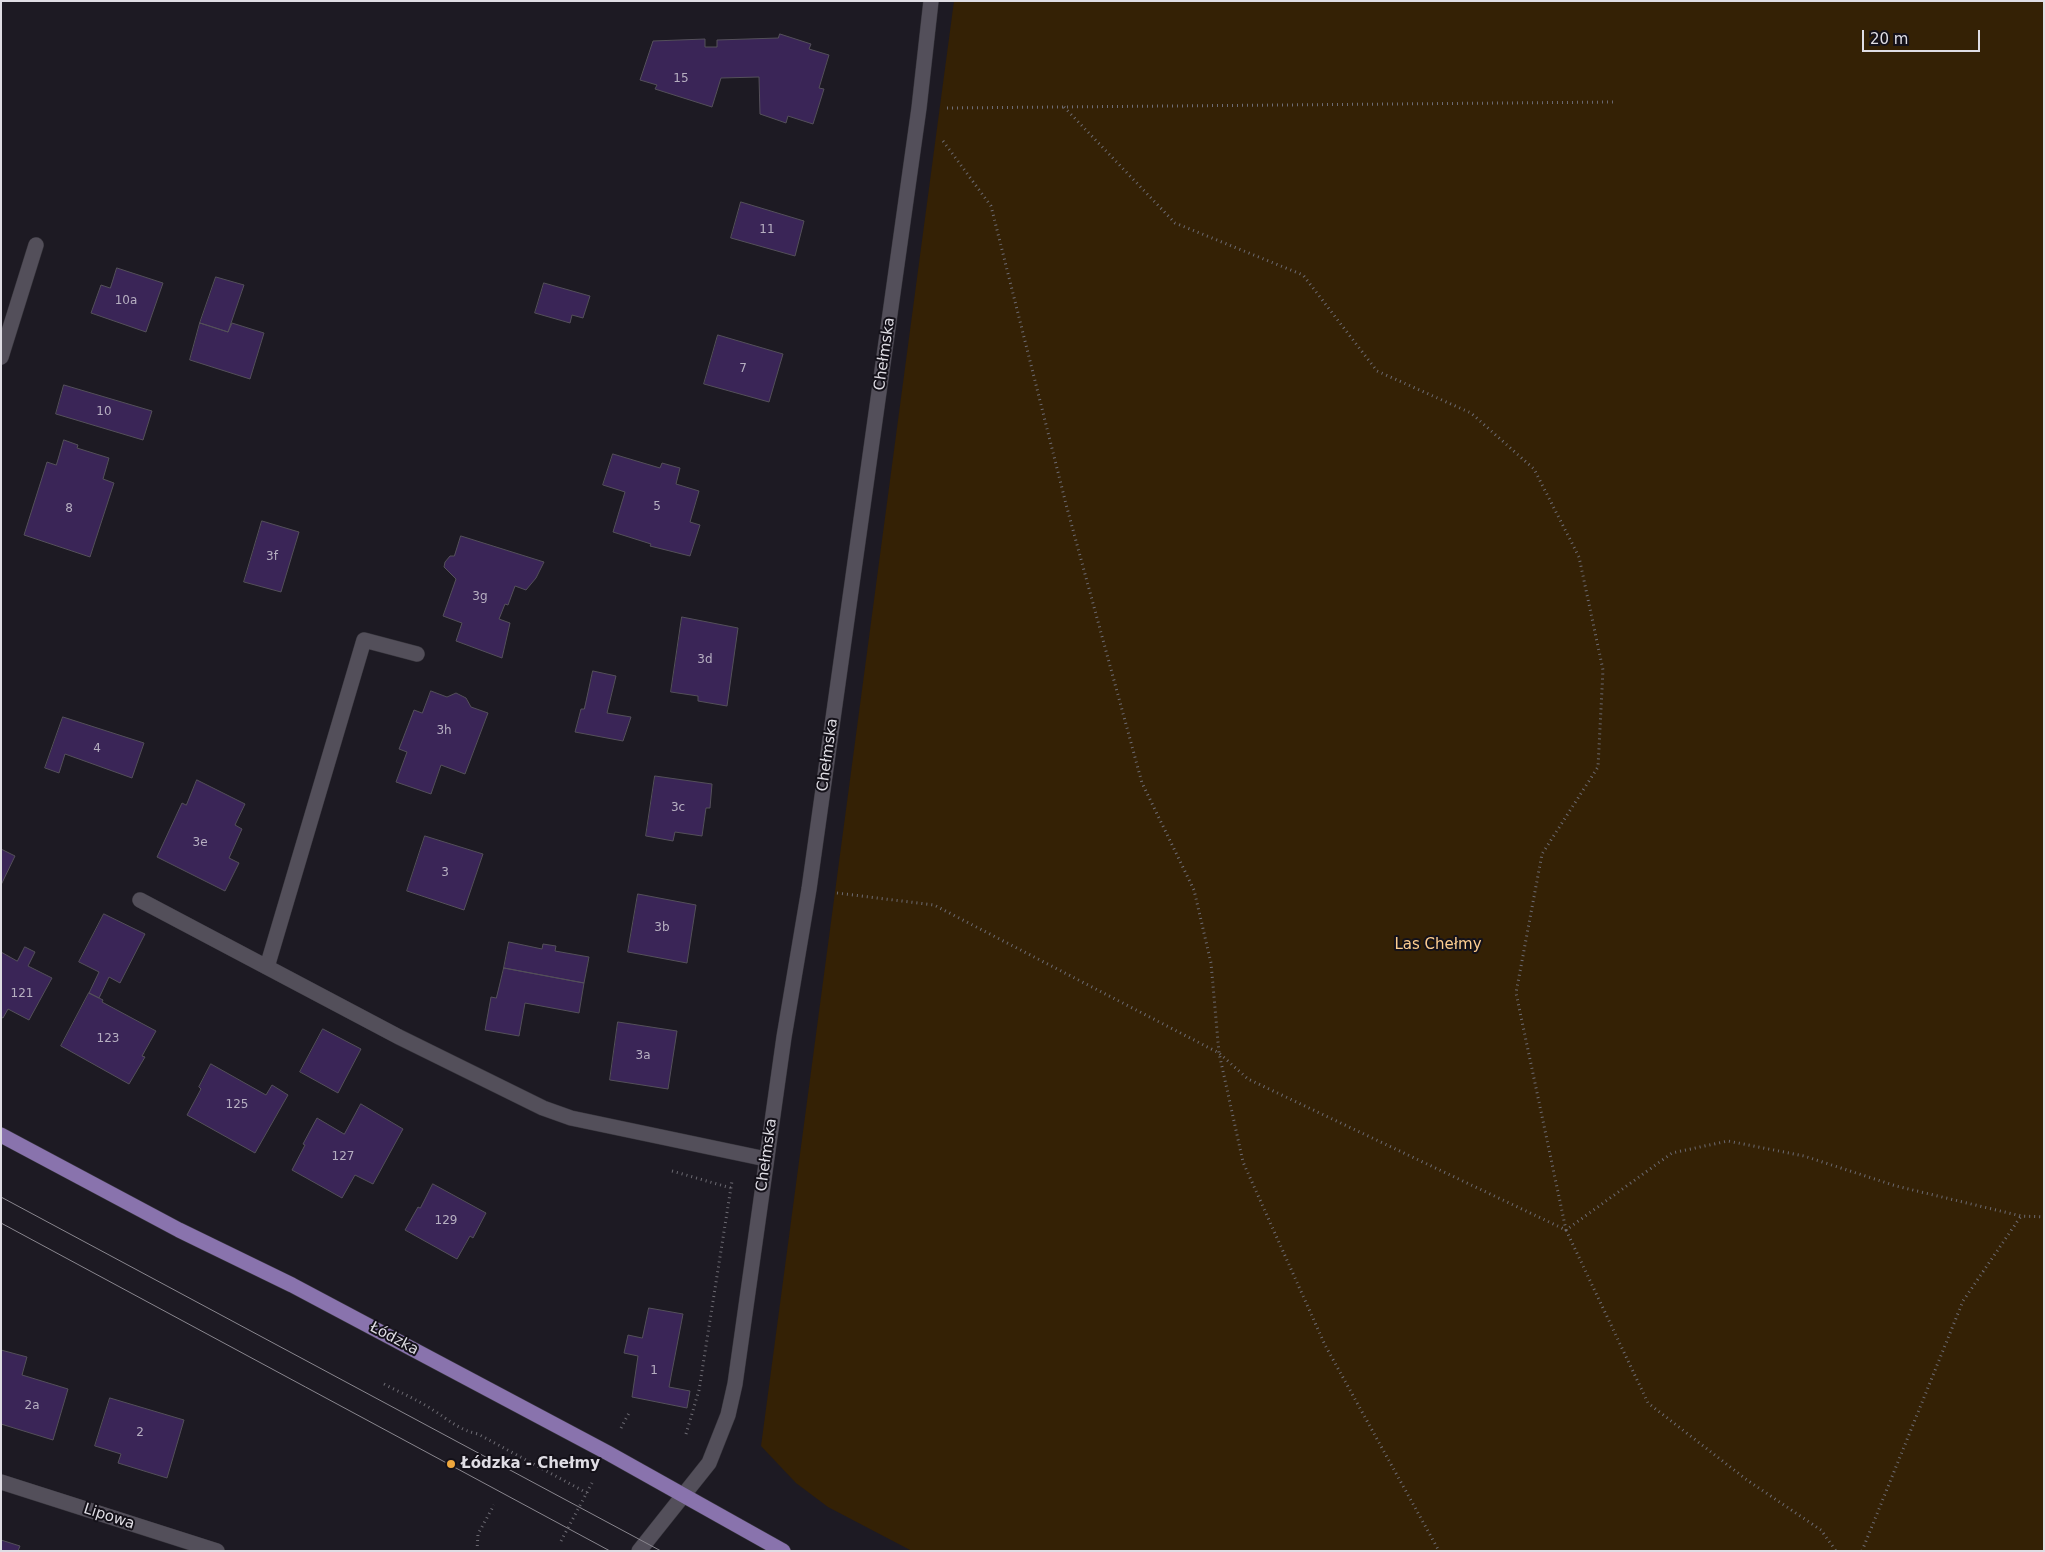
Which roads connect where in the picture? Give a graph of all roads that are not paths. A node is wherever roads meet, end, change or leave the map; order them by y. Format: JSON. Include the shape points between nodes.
{"nodes":[{"id":1,"x":931,"y":1,"type":"edge"},
{"id":2,"x":36,"y":245,"type":"dead end"},
{"id":3,"x":1,"y":357,"type":"edge"},
{"id":4,"x":417,"y":654,"type":"dead end"},
{"id":5,"x":140,"y":900,"type":"dead end"},
{"id":6,"x":267,"y":967,"type":"junction"},
{"id":7,"x":1,"y":1135,"type":"edge"},
{"id":8,"x":766,"y":1159,"type":"junction"},
{"id":9,"x":1,"y":1482,"type":"edge"},
{"id":10,"x":684,"y":1495,"type":"junction"},
{"id":11,"x":217,"y":1551,"type":"edge"},
{"id":12,"x":639,"y":1551,"type":"edge"},
{"id":13,"x":783,"y":1551,"type":"edge"}],
"edges":[{"from":1,"to":8,"type":"street","name":"Chełmska","via":[[919,108],[810,889]]},
{"from":2,"to":3,"type":"street"},
{"from":4,"to":6,"type":"street","via":[[364,640]]},
{"from":5,"to":6,"type":"street"},
{"from":6,"to":8,"type":"street","via":[[543,1108],[570,1118]]},
{"from":7,"to":10,"type":"main road","name":"Łódzka","via":[[178,1230],[292,1285]]},
{"from":8,"to":10,"type":"street","name":"Chełmska","via":[[728,1415],[709,1463]]},
{"from":9,"to":11,"type":"street","name":"Lipowa"},
{"from":10,"to":12,"type":"street","name":"Chełmska"},
{"from":10,"to":13,"type":"main road","name":"Łódzka"}]}
